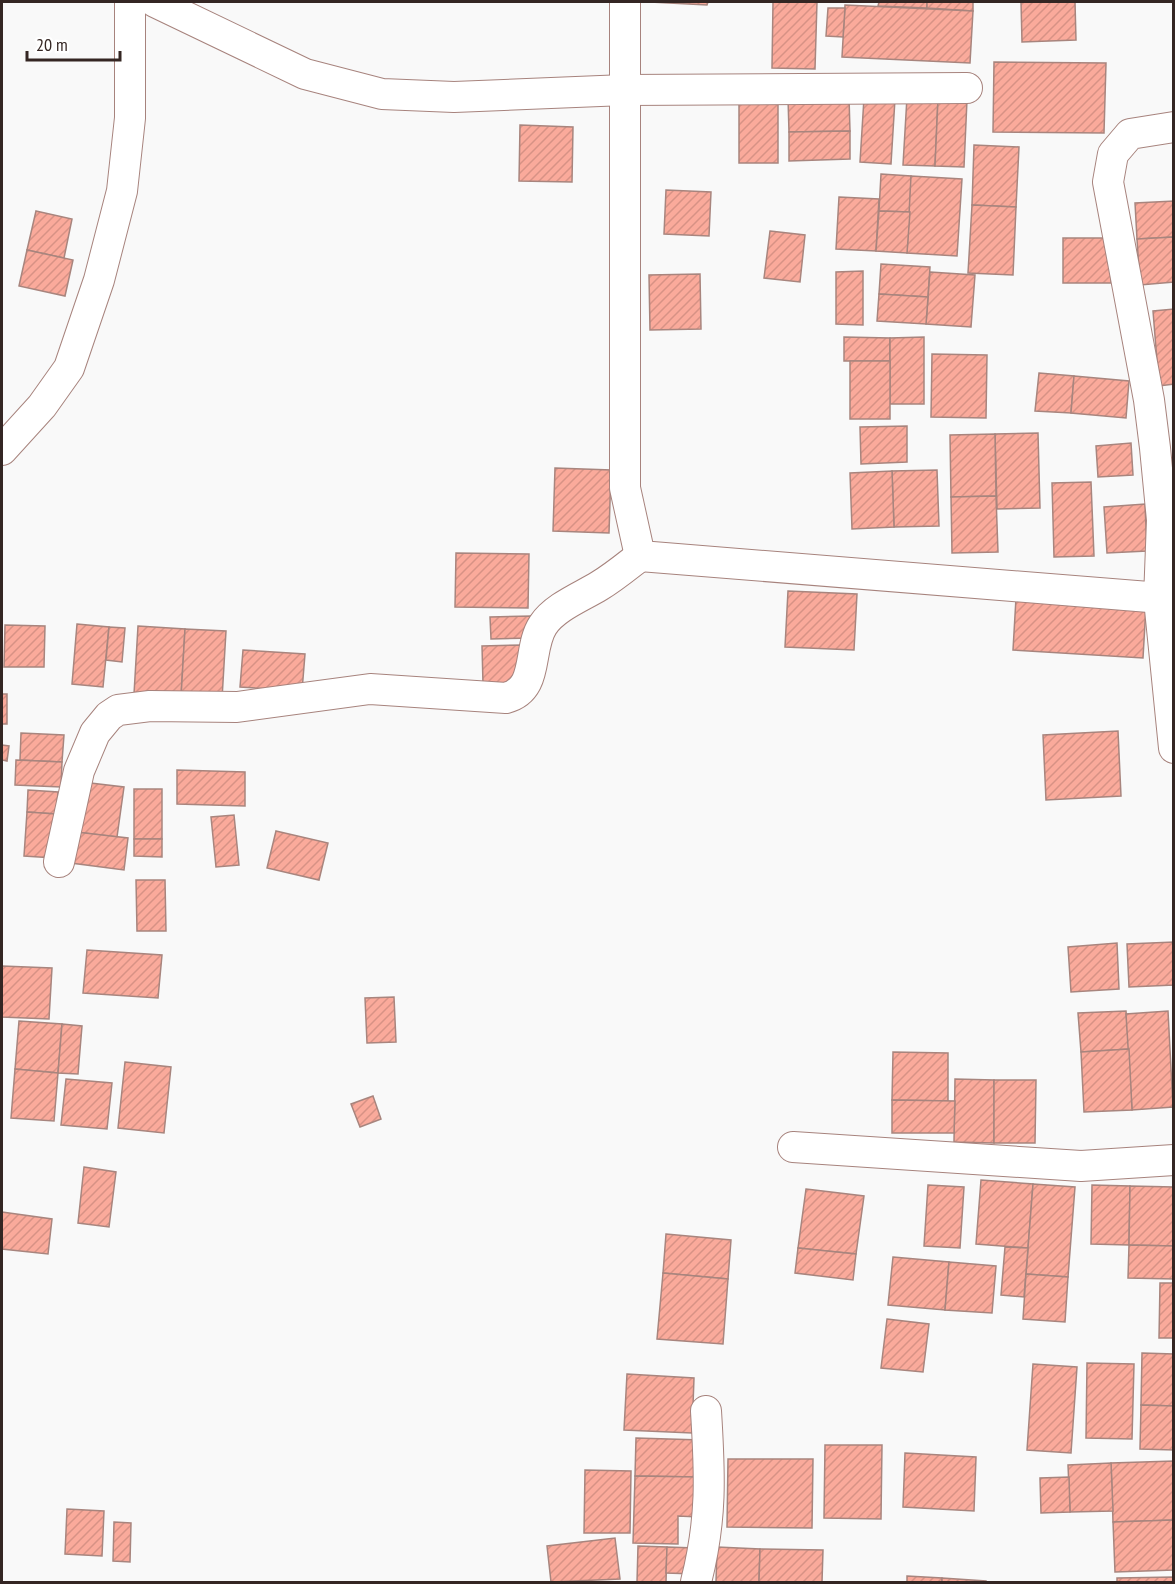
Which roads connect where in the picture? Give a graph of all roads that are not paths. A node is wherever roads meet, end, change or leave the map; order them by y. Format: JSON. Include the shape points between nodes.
{"nodes":[{"id":1,"x":130,"y":2,"type":"edge"},
{"id":2,"x":155,"y":2,"type":"edge"},
{"id":3,"x":626,"y":2,"type":"edge"},
{"id":4,"x":967,"y":88,"type":"dead end"},
{"id":5,"x":625,"y":90,"type":"junction"},
{"id":6,"x":1173,"y":127,"type":"edge"},
{"id":7,"x":1161,"y":399,"type":"edge"},
{"id":8,"x":2,"y":450,"type":"edge"},
{"id":9,"x":640,"y":556,"type":"junction"},
{"id":10,"x":1166,"y":599,"type":"edge"},
{"id":11,"x":1173,"y":748,"type":"edge"},
{"id":12,"x":59,"y":862,"type":"dead end"},
{"id":13,"x":793,"y":1147,"type":"dead end"},
{"id":14,"x":1173,"y":1160,"type":"edge"},
{"id":15,"x":706,"y":1411,"type":"dead end"},
{"id":16,"x":696,"y":1582,"type":"edge"}],
"edges":[{"from":1,"to":8,"type":"street","via":[[130,118],[123,180],[99,280],[69,368],[42,406]]},
{"from":2,"to":5,"type":"street","via":[[305,74],[382,94],[454,97]]},
{"from":3,"to":5,"type":"street"},
{"from":4,"to":5,"type":"street"},
{"from":5,"to":9,"type":"street","via":[[625,488]]},
{"from":6,"to":7,"type":"street","via":[[1130,134],[1113,154],[1108,182]]},
{"from":7,"to":10,"type":"street"},
{"from":9,"to":10,"type":"street"},
{"from":9,"to":12,"type":"street","via":[[552,615],[537,638],[528,682],[517,695],[506,698],[370,689],[237,707],[150,706],[118,710],[95,733],[79,771]]},
{"from":10,"to":11,"type":"street"},
{"from":13,"to":14,"type":"street","via":[[1081,1166]]},
{"from":15,"to":16,"type":"street","via":[[711,1483],[707,1540]]}]}
